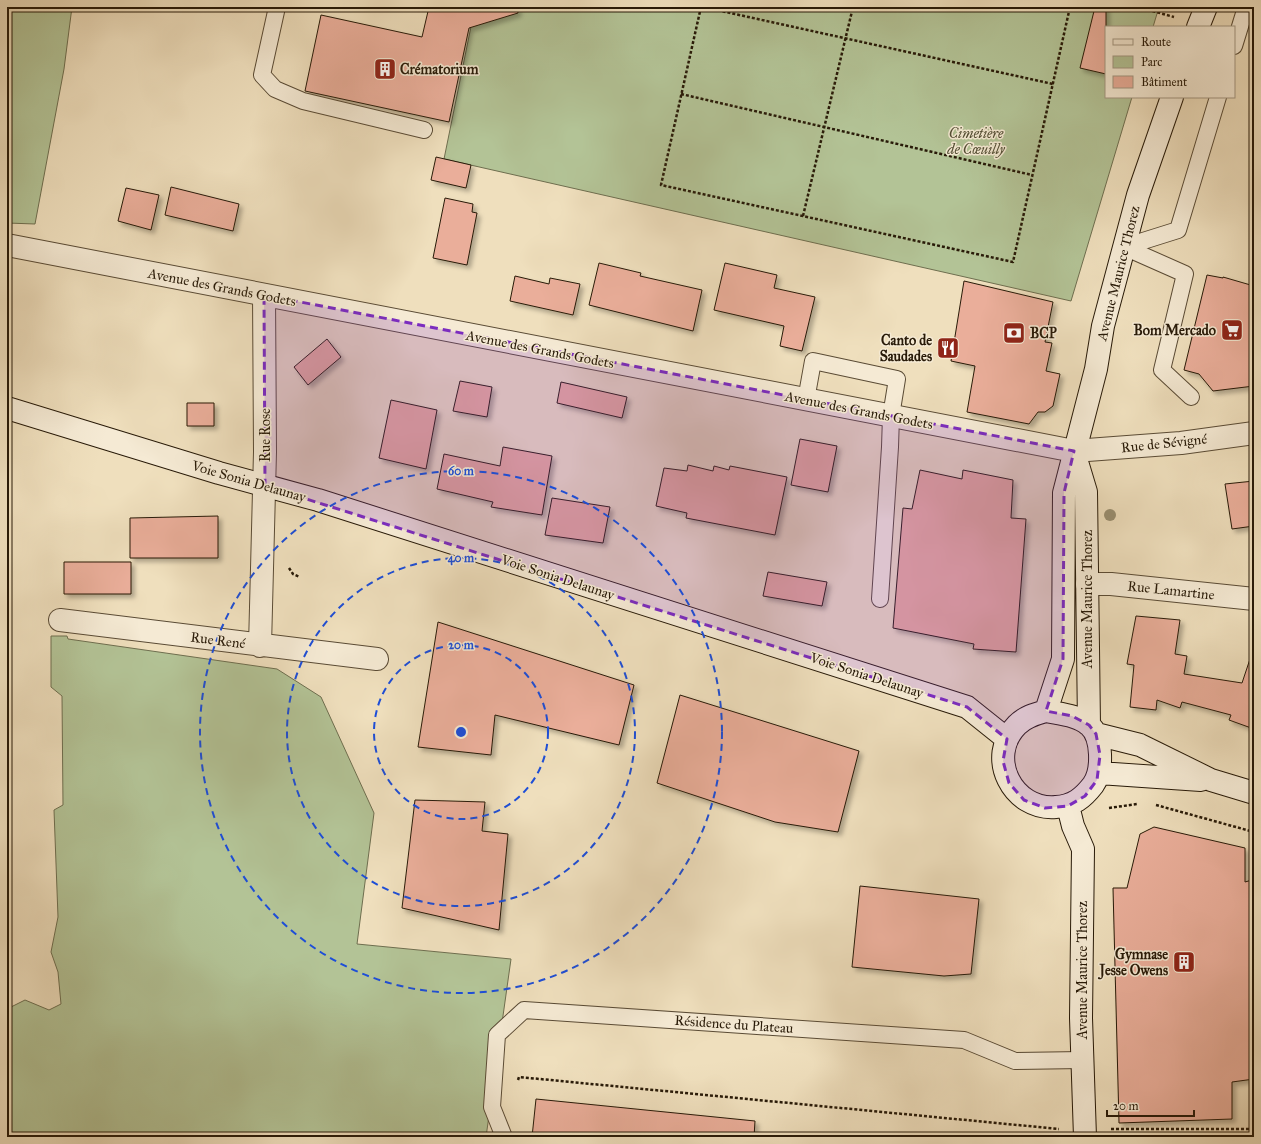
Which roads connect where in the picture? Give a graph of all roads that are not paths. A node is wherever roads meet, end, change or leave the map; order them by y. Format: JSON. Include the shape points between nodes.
{"nodes":[{"id":1,"x":277,"y":7,"type":"edge"},
{"id":2,"x":1246,"y":7,"type":"edge"},
{"id":3,"x":1235,"y":43,"type":"edge"},
{"id":4,"x":1172,"y":98,"type":"edge"},
{"id":5,"x":1218,"y":98,"type":"edge"},
{"id":6,"x":424,"y":130,"type":"dead end"},
{"id":7,"x":7,"y":245,"type":"edge"},
{"id":8,"x":1124,"y":247,"type":"junction"},
{"id":9,"x":264,"y":295,"type":"junction"},
{"id":10,"x":1191,"y":397,"type":"dead end"},
{"id":11,"x":806,"y":400,"type":"junction"},
{"id":12,"x":7,"y":408,"type":"edge"},
{"id":13,"x":891,"y":416,"type":"junction"},
{"id":14,"x":1254,"y":433,"type":"edge"},
{"id":15,"x":1074,"y":451,"type":"junction"},
{"id":16,"x":265,"y":486,"type":"junction"},
{"id":17,"x":1087,"y":584,"type":"junction"},
{"id":18,"x":880,"y":599,"type":"dead end"},
{"id":19,"x":1254,"y":599,"type":"edge"},
{"id":20,"x":60,"y":620,"type":"dead end"},
{"id":21,"x":260,"y":646,"type":"junction"},
{"id":22,"x":377,"y":659,"type":"dead end"},
{"id":23,"x":1046,"y":711,"type":"junction"},
{"id":24,"x":1092,"y":730,"type":"junction"},
{"id":25,"x":1007,"y":739,"type":"junction"},
{"id":26,"x":1099,"y":774,"type":"junction"},
{"id":27,"x":1211,"y":780,"type":"junction"},
{"id":28,"x":1254,"y":793,"type":"edge"},
{"id":29,"x":1070,"y":816,"type":"junction"},
{"id":30,"x":1082,"y":1060,"type":"junction"},
{"id":31,"x":1075,"y":1133,"type":"edge"},
{"id":32,"x":504,"y":1137,"type":"edge"}],
"edges":[{"from":1,"to":6,"type":"lane","via":[[262,75],[275,89],[303,101]]},
{"from":2,"to":3,"type":"lane"},
{"from":4,"to":8,"type":"main road","name":"Avenue Maurice Thorez","via":[[1138,195]]},
{"from":5,"to":8,"type":"lane","via":[[1178,230]]},
{"from":7,"to":9,"type":"main road","name":"Avenue des Grands Godets"},
{"from":8,"to":10,"type":"lane","via":[[1185,274],[1162,370]]},
{"from":8,"to":15,"type":"main road","name":"Avenue Maurice Thorez"},
{"from":9,"to":11,"type":"main road","name":"Avenue des Grands Godets"},
{"from":9,"to":16,"type":"main road","name":"Rue Rose"},
{"from":11,"to":13,"type":"main road","name":"Avenue des Grands Godets"},
{"from":11,"to":13,"type":"lane","via":[[813,361],[897,379]]},
{"from":12,"to":16,"type":"main road","name":"Voie Sonia Delaunay"},
{"from":13,"to":15,"type":"main road","name":"Avenue des Grands Godets"},
{"from":13,"to":18,"type":"lane"},
{"from":14,"to":15,"type":"main road","name":"Rue de Sévigné","via":[[1181,443]]},
{"from":15,"to":17,"type":"main road","name":"Avenue Maurice Thorez","via":[[1086,492]]},
{"from":15,"to":23,"type":"main road","name":"Avenue Maurice Thorez","via":[[1064,493],[1063,659]]},
{"from":16,"to":21,"type":"main road","name":"Rue Rose"},
{"from":16,"to":25,"type":"main road","name":"Voie Sonia Delaunay","via":[[318,500],[967,707]]},
{"from":17,"to":19,"type":"main road","name":"Rue Lamartine","via":[[1111,584]]},
{"from":17,"to":24,"type":"main road","name":"Avenue Maurice Thorez"},
{"from":20,"to":21,"type":"main road","name":"Rue René"},
{"from":21,"to":22,"type":"main road","name":"Rue René"},
{"from":23,"to":24,"type":"main road","via":[[1072,716]]},
{"from":23,"to":25,"type":"main road","via":[[1030,715],[1016,726]]},
{"from":24,"to":26,"type":"main road","via":[[1100,755]]},
{"from":24,"to":27,"type":"main road","via":[[1140,745]]},
{"from":25,"to":29,"type":"main road","via":[[1003,761],[1009,783],[1024,800]]},
{"from":26,"to":27,"type":"main road"},
{"from":26,"to":29,"type":"main road"},
{"from":27,"to":28,"type":"main road"},
{"from":29,"to":30,"type":"main road","name":"Avenue Maurice Thorez","via":[[1083,849]]},
{"from":30,"to":31,"type":"main road","name":"Avenue Maurice Thorez"},
{"from":30,"to":32,"type":"lane","name":"Résidence du Plateau","via":[[1015,1061],[964,1040],[524,1010],[497,1035],[492,1107]]}]}
